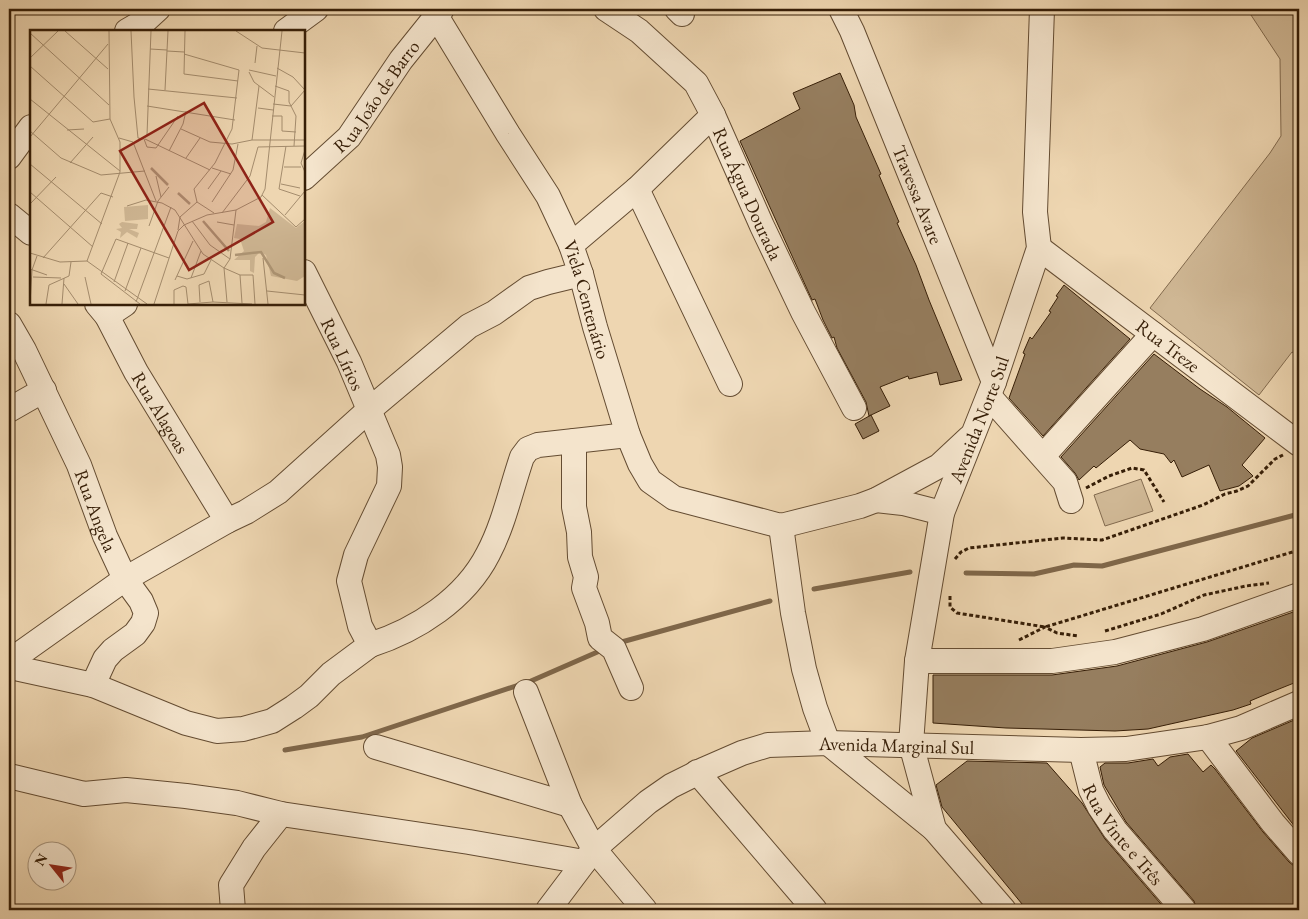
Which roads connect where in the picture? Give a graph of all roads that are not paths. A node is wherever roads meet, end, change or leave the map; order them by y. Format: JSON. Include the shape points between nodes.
{"nodes":[{"id":1,"x":158,"y":9,"type":"edge"},
{"id":2,"x":316,"y":9,"type":"edge"},
{"id":3,"x":606,"y":9,"type":"edge"},
{"id":4,"x":841,"y":9,"type":"edge"},
{"id":5,"x":1042,"y":9,"type":"edge"},
{"id":6,"x":437,"y":11,"type":"edge"},
{"id":7,"x":129,"y":30,"type":"edge"},
{"id":8,"x":287,"y":30,"type":"edge"},
{"id":9,"x":713,"y":115,"type":"junction"},
{"id":10,"x":30,"y":129,"type":"edge"},
{"id":11,"x":9,"y":157,"type":"edge"},
{"id":12,"x":305,"y":177,"type":"edge"},
{"id":13,"x":637,"y":189,"type":"junction"},
{"id":14,"x":9,"y":215,"type":"edge"},
{"id":15,"x":30,"y":232,"type":"edge"},
{"id":16,"x":571,"y":245,"type":"junction"},
{"id":17,"x":1039,"y":248,"type":"junction"},
{"id":18,"x":305,"y":274,"type":"edge"},
{"id":19,"x":581,"y":274,"type":"junction"},
{"id":20,"x":110,"y":308,"type":"edge"},
{"id":21,"x":9,"y":324,"type":"edge"},
{"id":22,"x":1153,"y":334,"type":"junction"},
{"id":23,"x":730,"y":384,"type":"dead end"},
{"id":24,"x":992,"y":389,"type":"junction"},
{"id":25,"x":44,"y":390,"type":"junction"},
{"id":26,"x":854,"y":408,"type":"dead end"},
{"id":27,"x":9,"y":410,"type":"edge"},
{"id":28,"x":369,"y":410,"type":"junction"},
{"id":29,"x":974,"y":433,"type":"junction"},
{"id":30,"x":628,"y":435,"type":"junction"},
{"id":31,"x":574,"y":441,"type":"junction"},
{"id":32,"x":1294,"y":452,"type":"edge"},
{"id":33,"x":1043,"y":456,"type":"junction"},
{"id":34,"x":876,"y":500,"type":"junction"},
{"id":35,"x":1071,"y":501,"type":"road end"},
{"id":36,"x":942,"y":513,"type":"junction"},
{"id":37,"x":228,"y":521,"type":"junction"},
{"id":38,"x":781,"y":526,"type":"junction"},
{"id":39,"x":125,"y":579,"type":"junction"},
{"id":40,"x":1299,"y":595,"type":"edge"},
{"id":41,"x":370,"y":645,"type":"junction"},
{"id":42,"x":13,"y":661,"type":"edge"},
{"id":43,"x":916,"y":661,"type":"junction"},
{"id":44,"x":93,"y":685,"type":"junction"},
{"id":45,"x":631,"y":688,"type":"dead end"},
{"id":46,"x":526,"y":692,"type":"dead end"},
{"id":47,"x":1299,"y":703,"type":"edge"},
{"id":48,"x":1208,"y":737,"type":"junction"},
{"id":49,"x":828,"y":743,"type":"junction"},
{"id":50,"x":911,"y":744,"type":"junction"},
{"id":51,"x":376,"y":747,"type":"dead end"},
{"id":52,"x":1081,"y":750,"type":"junction"},
{"id":53,"x":697,"y":772,"type":"junction"},
{"id":54,"x":9,"y":776,"type":"edge"},
{"id":55,"x":570,"y":805,"type":"junction"},
{"id":56,"x":281,"y":814,"type":"junction"},
{"id":57,"x":934,"y":829,"type":"junction"},
{"id":58,"x":1299,"y":853,"type":"edge"},
{"id":59,"x":589,"y":856,"type":"junction"},
{"id":60,"x":233,"y":910,"type":"edge"},
{"id":61,"x":548,"y":910,"type":"edge"},
{"id":62,"x":645,"y":910,"type":"edge"},
{"id":63,"x":815,"y":910,"type":"edge"},
{"id":64,"x":1004,"y":910,"type":"edge"},
{"id":65,"x":1184,"y":910,"type":"edge"}],
"edges":[{"from":1,"to":7,"type":"street"},
{"from":2,"to":8,"type":"street"},
{"from":3,"to":9,"type":"street","name":"Rua Água Dourada","via":[[639,31],[696,83]]},
{"from":4,"to":24,"type":"street","name":"Travessa Avare"},
{"from":5,"to":17,"type":"street","name":"Avenida Norte Sul","via":[[1035,212]]},
{"from":6,"to":12,"type":"street","name":"Rua João de Barro","via":[[349,137]]},
{"from":6,"to":16,"type":"street","name":"Viela Centenário","via":[[548,196]]},
{"from":9,"to":13,"type":"street"},
{"from":9,"to":26,"type":"street","name":"Rua Água Dourada","via":[[762,226]]},
{"from":10,"to":11,"type":"street"},
{"from":13,"to":16,"type":"street"},
{"from":13,"to":23,"type":"street"},
{"from":14,"to":15,"type":"street"},
{"from":16,"to":19,"type":"street","name":"Viela Centenário"},
{"from":17,"to":22,"type":"street","name":"Rua Treze"},
{"from":17,"to":24,"type":"street","name":"Avenida Norte Sul"},
{"from":18,"to":28,"type":"street","name":"Rua Lírios"},
{"from":19,"to":28,"type":"street","via":[[529,288],[494,313],[478,320]]},
{"from":19,"to":30,"type":"street","name":"Viela Centenário"},
{"from":20,"to":37,"type":"street","name":"Rua Alagoas","via":[[136,372]]},
{"from":21,"to":25,"type":"street","name":"Rua Angela"},
{"from":22,"to":32,"type":"street","name":"Rua Treze"},
{"from":22,"to":33,"type":"street"},
{"from":24,"to":29,"type":"street","name":"Avenida Norte Sul"},
{"from":24,"to":33,"type":"street","name":"Travessa Avare"},
{"from":25,"to":27,"type":"street"},
{"from":25,"to":39,"type":"street","name":"Rua Angela","via":[[79,465]]},
{"from":28,"to":37,"type":"street","via":[[278,492]]},
{"from":28,"to":41,"type":"street","name":"Rua Lírios","via":[[390,466],[389,486],[356,555],[350,581],[360,626]]},
{"from":29,"to":34,"type":"street","via":[[939,466]]},
{"from":29,"to":36,"type":"street","name":"Avenida Norte Sul"},
{"from":30,"to":31,"type":"street"},
{"from":30,"to":38,"type":"street","name":"Viela Centenário","via":[[650,481],[674,498]]},
{"from":31,"to":41,"type":"street","via":[[528,449],[522,457],[501,525],[488,555],[472,579],[445,605],[413,627]]},
{"from":31,"to":45,"type":"street","via":[[574,507],[580,557],[586,577],[584,588],[600,638],[614,649]]},
{"from":33,"to":35,"type":"street","name":"Travessa Avare","via":[[1065,482]]},
{"from":34,"to":36,"type":"street"},
{"from":34,"to":38,"type":"street"},
{"from":36,"to":43,"type":"street","name":"Avenida Norte Sul"},
{"from":37,"to":39,"type":"street"},
{"from":38,"to":49,"type":"street","via":[[804,669]]},
{"from":39,"to":42,"type":"street"},
{"from":39,"to":44,"type":"street","name":"Rua Angela","via":[[144,607],[145,619],[135,634],[105,659]]},
{"from":40,"to":43,"type":"street","via":[[1203,629],[1114,652],[1052,661]]},
{"from":41,"to":44,"type":"street","via":[[294,707],[272,721],[243,729],[217,731],[186,723]]},
{"from":42,"to":44,"type":"street"},
{"from":43,"to":50,"type":"street","name":"Avenida Norte Sul"},
{"from":46,"to":55,"type":"street"},
{"from":47,"to":48,"type":"street","name":"Avenida Marginal Sul","via":[[1241,728]]},
{"from":48,"to":52,"type":"street","name":"Avenida Marginal Sul","via":[[1126,749]]},
{"from":48,"to":58,"type":"street"},
{"from":49,"to":50,"type":"street","name":"Avenida Marginal Sul"},
{"from":49,"to":53,"type":"street","name":"Avenida Marginal Sul","via":[[768,745]]},
{"from":49,"to":57,"type":"street","name":"Avenida Norte Sul"},
{"from":50,"to":52,"type":"street","name":"Avenida Marginal Sul"},
{"from":50,"to":57,"type":"street","name":"Avenida Norte Sul"},
{"from":51,"to":55,"type":"street"},
{"from":52,"to":65,"type":"street","name":"Rua Vinte e Três","via":[[1091,790],[1099,806]]},
{"from":53,"to":59,"type":"street","name":"Avenida Marginal Sul","via":[[648,802]]},
{"from":53,"to":63,"type":"street"},
{"from":54,"to":56,"type":"street","via":[[84,794],[126,790],[186,796],[237,803]]},
{"from":55,"to":59,"type":"street"},
{"from":56,"to":59,"type":"street"},
{"from":56,"to":60,"type":"street","via":[[231,885]]},
{"from":57,"to":64,"type":"street","name":"Avenida Norte Sul"},
{"from":59,"to":61,"type":"street","name":"Avenida Marginal Sul"},
{"from":59,"to":62,"type":"street"}]}
